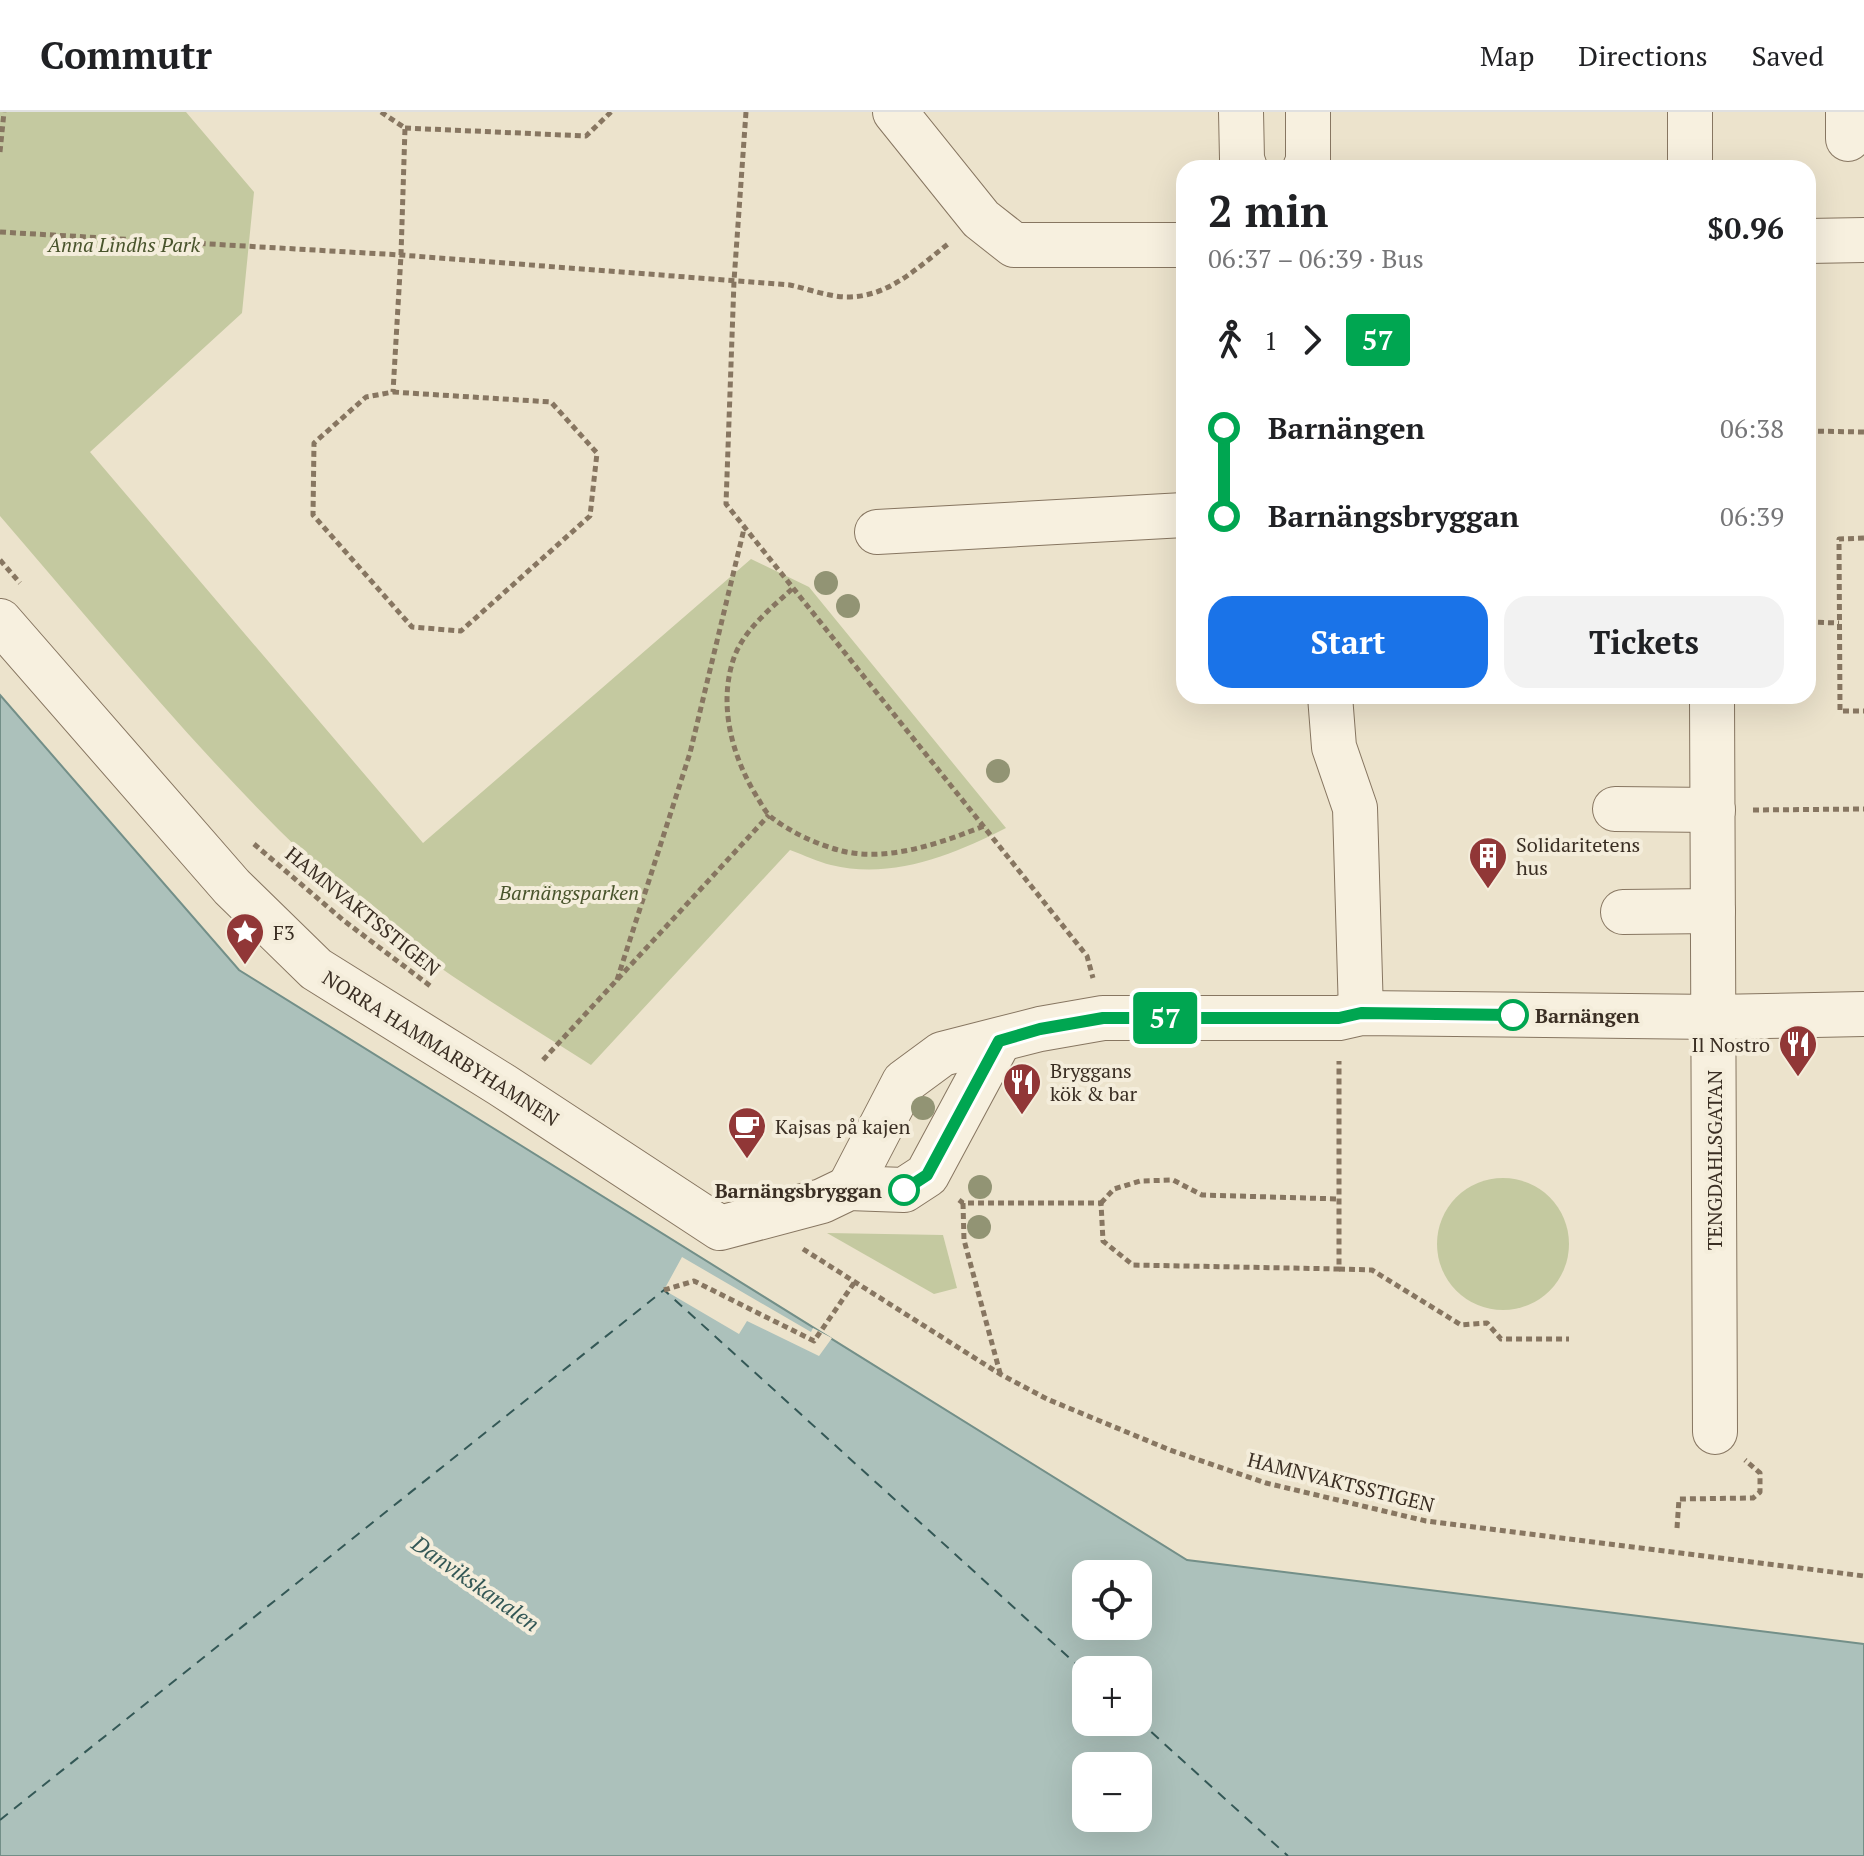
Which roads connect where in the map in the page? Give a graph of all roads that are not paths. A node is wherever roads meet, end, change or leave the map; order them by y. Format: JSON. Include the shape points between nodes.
{"nodes":[{"id":1,"x":895,"y":112,"type":"edge"},
{"id":2,"x":1241,"y":112,"type":"edge"},
{"id":3,"x":1308,"y":112,"type":"edge"},
{"id":4,"x":1690,"y":112,"type":"edge"},
{"id":5,"x":1242,"y":160,"type":"edge"},
{"id":6,"x":1308,"y":160,"type":"edge"},
{"id":7,"x":1690,"y":160,"type":"edge"},
{"id":8,"x":1864,"y":240,"type":"edge"},
{"id":9,"x":1816,"y":241,"type":"edge"},
{"id":10,"x":1176,"y":245,"type":"edge"},
{"id":11,"x":1176,"y":515,"type":"edge"},
{"id":12,"x":877,"y":532,"type":"dead end"},
{"id":13,"x":0,"y":621,"type":"edge"},
{"id":14,"x":1331,"y":704,"type":"edge"},
{"id":15,"x":1712,"y":704,"type":"edge"},
{"id":16,"x":1615,"y":809,"type":"dead end"},
{"id":17,"x":1713,"y":810,"type":"junction"},
{"id":18,"x":1713,"y":911,"type":"junction"},
{"id":19,"x":1623,"y":912,"type":"dead end"},
{"id":20,"x":1864,"y":1014,"type":"edge"},
{"id":21,"x":1350,"y":1015,"type":"junction"},
{"id":22,"x":1714,"y":1017,"type":"junction"},
{"id":23,"x":999,"y":1041,"type":"junction"},
{"id":24,"x":849,"y":1188,"type":"junction"},
{"id":25,"x":1715,"y":1432,"type":"dead end"}],
"edges":[{"from":1,"to":10,"type":"street","via":[[981,219],[1014,245]]},
{"from":2,"to":5,"type":"street"},
{"from":3,"to":6,"type":"street"},
{"from":4,"to":7,"type":"street"},
{"from":8,"to":9,"type":"street"},
{"from":11,"to":12,"type":"street"},
{"from":13,"to":24,"type":"street","name":"NORRA HAMMARBYHAMNEN","via":[[232,887],[316,969],[720,1228],[822,1201]]},
{"from":14,"to":21,"type":"street","via":[[1334,747],[1355,808]]},
{"from":15,"to":17,"type":"street","name":"TENGDAHLSGATAN"},
{"from":16,"to":17,"type":"street"},
{"from":17,"to":18,"type":"street","name":"TENGDAHLSGATAN"},
{"from":18,"to":19,"type":"street"},
{"from":18,"to":22,"type":"street","name":"TENGDAHLSGATAN"},
{"from":20,"to":22,"type":"street"},
{"from":21,"to":22,"type":"street"},
{"from":21,"to":23,"type":"street","via":[[1103,1018]]},
{"from":22,"to":25,"type":"street","name":"TENGDAHLSGATAN"},
{"from":23,"to":24,"type":"street","via":[[942,1054],[904,1082]]},
{"from":23,"to":24,"type":"street","via":[[927,1175],[904,1190]]}]}
